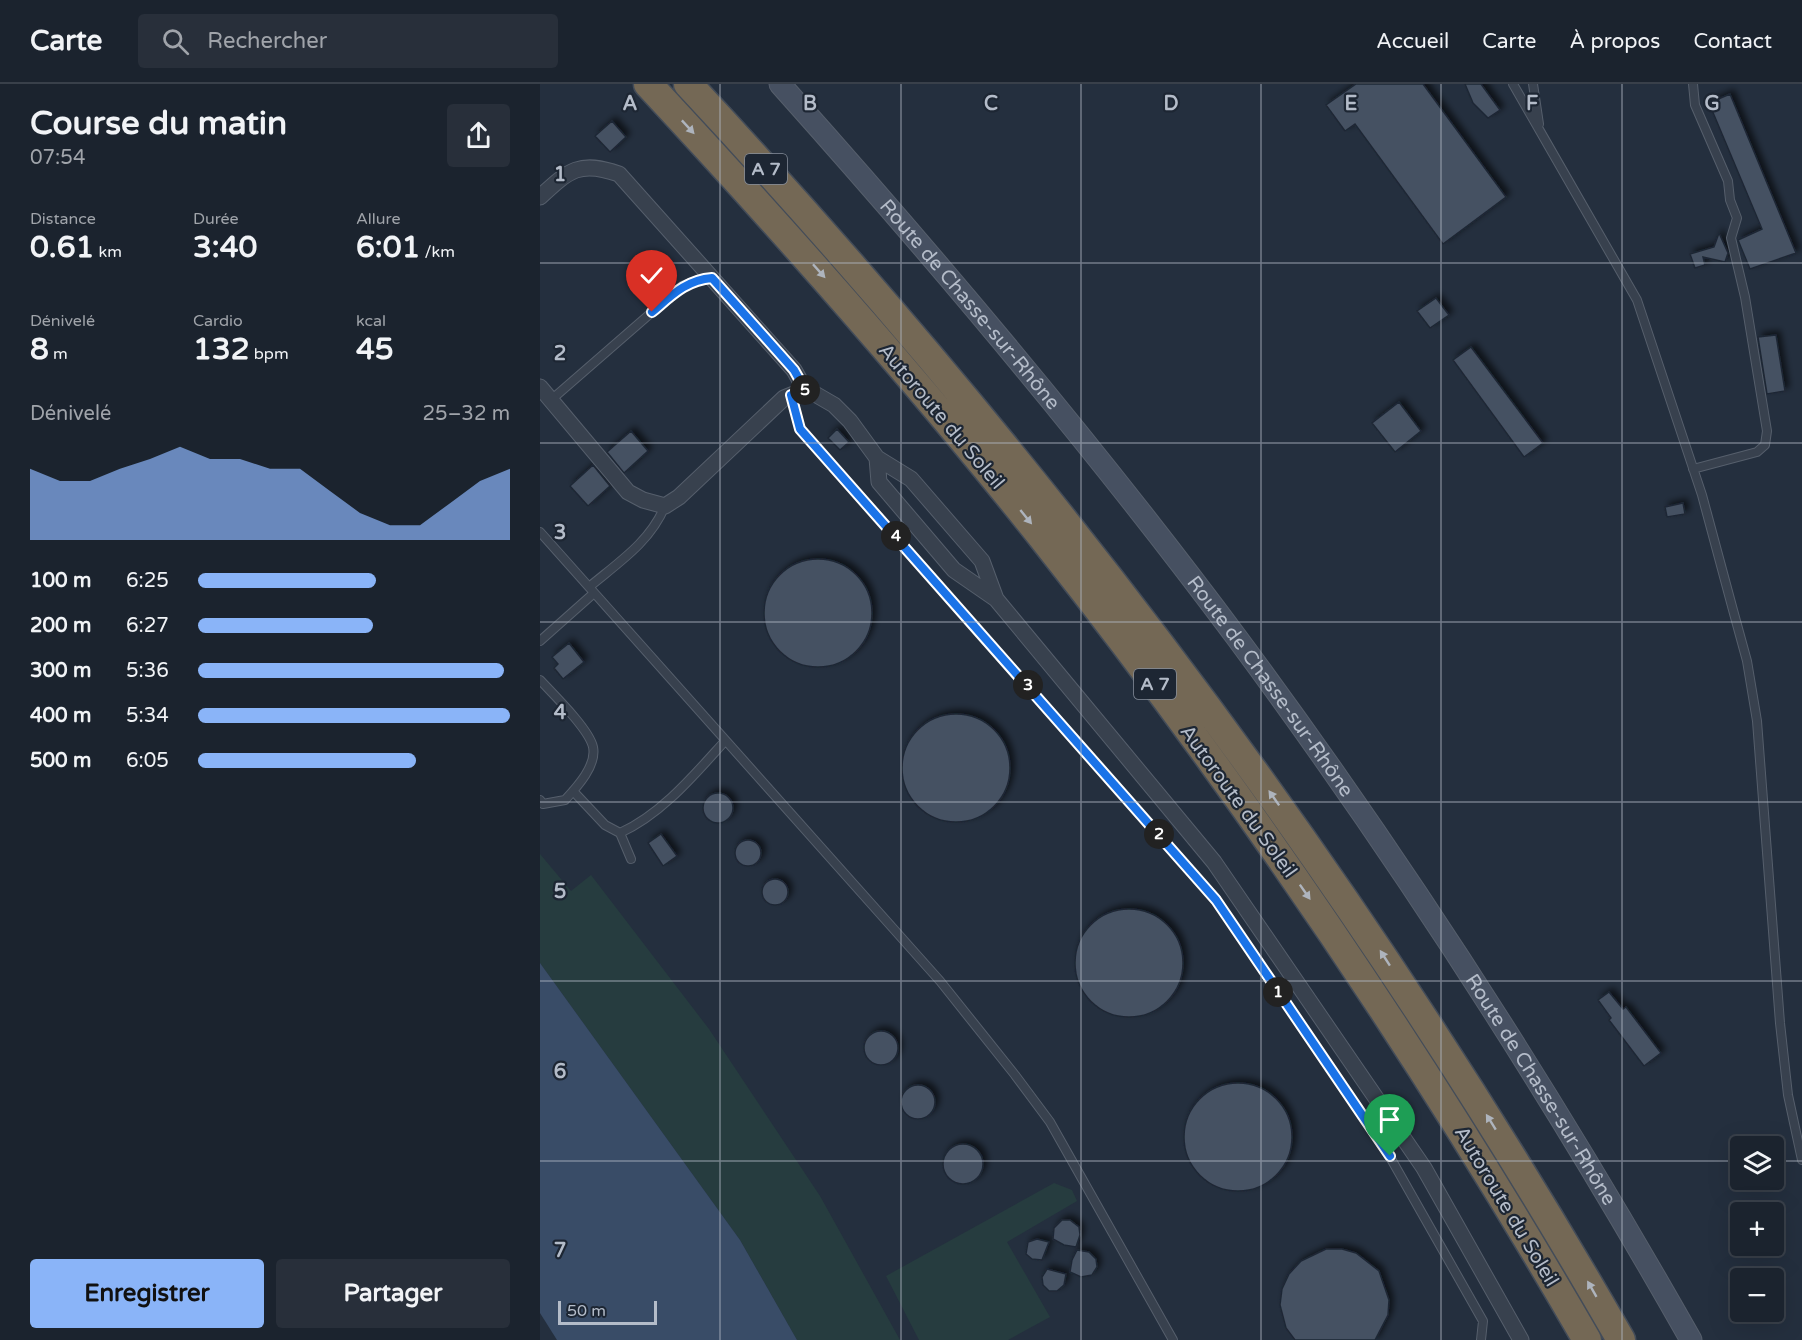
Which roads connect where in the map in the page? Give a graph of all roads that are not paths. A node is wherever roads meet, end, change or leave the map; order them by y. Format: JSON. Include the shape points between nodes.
{"nodes":[{"id":1,"x":648,"y":84,"type":"edge"},
{"id":2,"x":688,"y":84,"type":"edge"},
{"id":3,"x":780,"y":84,"type":"edge"},
{"id":4,"x":1513,"y":84,"type":"edge"},
{"id":5,"x":1533,"y":84,"type":"edge"},
{"id":6,"x":1694,"y":84,"type":"edge"},
{"id":7,"x":1540,"y":129,"type":"junction"},
{"id":8,"x":540,"y":197,"type":"edge"},
{"id":9,"x":712,"y":278,"type":"junction"},
{"id":10,"x":540,"y":387,"type":"edge"},
{"id":11,"x":807,"y":393,"type":"junction"},
{"id":12,"x":791,"y":395,"type":"junction"},
{"id":13,"x":551,"y":400,"type":"junction"},
{"id":14,"x":877,"y":458,"type":"junction"},
{"id":15,"x":1693,"y":469,"type":"junction"},
{"id":16,"x":665,"y":506,"type":"junction"},
{"id":17,"x":540,"y":532,"type":"edge"},
{"id":18,"x":591,"y":590,"type":"junction"},
{"id":19,"x":996,"y":599,"type":"junction"},
{"id":20,"x":540,"y":642,"type":"edge"},
{"id":21,"x":540,"y":680,"type":"edge"},
{"id":22,"x":725,"y":741,"type":"junction"},
{"id":23,"x":573,"y":791,"type":"junction"},
{"id":24,"x":540,"y":800,"type":"edge"},
{"id":25,"x":621,"y":833,"type":"junction"},
{"id":26,"x":631,"y":859,"type":"dead end"},
{"id":27,"x":1802,"y":1160,"type":"edge"},
{"id":28,"x":1551,"y":1278,"type":"junction"},
{"id":29,"x":1173,"y":1340,"type":"edge"},
{"id":30,"x":1481,"y":1340,"type":"edge"},
{"id":31,"x":1521,"y":1340,"type":"edge"},
{"id":32,"x":1570,"y":1340,"type":"edge"},
{"id":33,"x":1587,"y":1340,"type":"edge"},
{"id":34,"x":1621,"y":1340,"type":"edge"},
{"id":35,"x":1691,"y":1340,"type":"edge"}],
"edges":[{"from":1,"to":28,"type":"highway","name":"Autoroute du Soleil","number":"A 7","one_way":true,"via":[[890,353],[1035,528],[1138,661],[1350,958]]},
{"from":34,"to":2,"type":"highway","name":"Autoroute du Soleil","number":"A 7","one_way":true,"via":[[1516,1162],[1390,965],[1156,636],[948,376]]},
{"from":3,"to":35,"type":"main road","name":"Route de Chasse-sur-Rhône","via":[[1029,372],[1237,638],[1421,901],[1501,1023]]},
{"from":4,"to":7,"type":"lane"},
{"from":5,"to":7,"type":"lane"},
{"from":6,"to":15,"type":"lane","via":[[1695,105],[1728,181],[1737,218],[1731,238],[1767,431],[1765,445],[1757,452]]},
{"from":7,"to":15,"type":"lane","via":[[1637,300]]},
{"from":8,"to":9,"type":"street","via":[[577,168],[597,166],[619,174]]},
{"from":9,"to":11,"type":"street","via":[[794,370]]},
{"from":9,"to":13,"type":"lane","via":[[682,286]]},
{"from":10,"to":13,"type":"street"},
{"from":11,"to":12,"type":"street"},
{"from":11,"to":14,"type":"street","via":[[834,405]]},
{"from":12,"to":16,"type":"street"},
{"from":12,"to":30,"type":"lane","via":[[800,429],[1216,900],[1390,1156],[1483,1322]]},
{"from":13,"to":16,"type":"street","via":[[628,492]]},
{"from":14,"to":19,"type":"street","via":[[911,479],[982,561]]},
{"from":14,"to":19,"type":"street","via":[[879,482],[954,570]]},
{"from":15,"to":27,"type":"lane","via":[[1747,661],[1757,721],[1781,1035],[1788,1095]]},
{"from":16,"to":18,"type":"lane","via":[[656,526]]},
{"from":17,"to":18,"type":"lane"},
{"from":18,"to":20,"type":"lane"},
{"from":18,"to":22,"type":"lane"},
{"from":19,"to":31,"type":"street","via":[[1214,862],[1424,1168]]},
{"from":21,"to":23,"type":"lane","via":[[584,731],[593,748],[589,768]]},
{"from":22,"to":25,"type":"lane","via":[[639,824]]},
{"from":22,"to":29,"type":"lane","via":[[940,981],[1015,1075],[1050,1122]]},
{"from":23,"to":24,"type":"lane","via":[[565,800],[543,804]]},
{"from":23,"to":25,"type":"lane","via":[[606,825]]},
{"from":25,"to":26,"type":"lane"},
{"from":28,"to":32,"type":"highway","via":[[1557,1315]]},
{"from":28,"to":33,"type":"highway","name":"Autoroute du Soleil","number":"A 7"}]}
